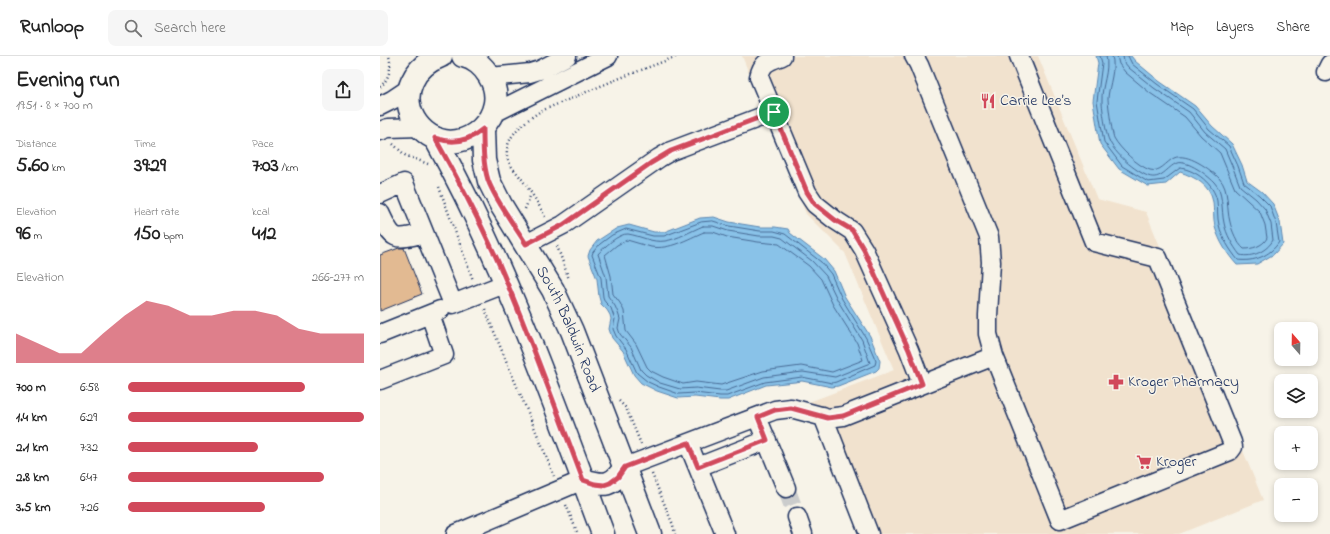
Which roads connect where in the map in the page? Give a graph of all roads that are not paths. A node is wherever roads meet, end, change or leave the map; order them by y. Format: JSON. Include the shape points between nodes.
{"nodes":[{"id":1,"x":441,"y":56,"type":"edge"},
{"id":2,"x":567,"y":56,"type":"edge"},
{"id":3,"x":608,"y":56,"type":"edge"},
{"id":4,"x":782,"y":56,"type":"edge"},
{"id":5,"x":914,"y":56,"type":"edge"},
{"id":6,"x":1019,"y":56,"type":"edge"},
{"id":7,"x":467,"y":57,"type":"edge"},
{"id":8,"x":414,"y":73,"type":"edge"},
{"id":9,"x":490,"y":77,"type":"junction"},
{"id":10,"x":380,"y":106,"type":"edge"},
{"id":11,"x":774,"y":112,"type":"junction"},
{"id":12,"x":488,"y":122,"type":"junction"},
{"id":13,"x":380,"y":131,"type":"edge"},
{"id":14,"x":427,"y":132,"type":"junction"},
{"id":15,"x":380,"y":194,"type":"edge"},
{"id":16,"x":380,"y":213,"type":"edge"},
{"id":17,"x":424,"y":233,"type":"junction"},
{"id":18,"x":526,"y":244,"type":"junction"},
{"id":19,"x":507,"y":284,"type":"junction"},
{"id":20,"x":453,"y":304,"type":"junction"},
{"id":21,"x":430,"y":314,"type":"junction"},
{"id":22,"x":380,"y":334,"type":"edge"},
{"id":23,"x":994,"y":356,"type":"junction"},
{"id":24,"x":380,"y":380,"type":"edge"},
{"id":25,"x":922,"y":384,"type":"junction"},
{"id":26,"x":823,"y":416,"type":"junction"},
{"id":27,"x":758,"y":417,"type":"junction"},
{"id":28,"x":767,"y":440,"type":"junction"},
{"id":29,"x":688,"y":443,"type":"junction"},
{"id":30,"x":625,"y":467,"type":"junction"},
{"id":31,"x":698,"y":467,"type":"junction"},
{"id":32,"x":583,"y":480,"type":"junction"},
{"id":33,"x":786,"y":488,"type":"tunnel mouth"},
{"id":34,"x":797,"y":517,"type":"tunnel mouth"},
{"id":35,"x":1063,"y":527,"type":"edge"},
{"id":36,"x":456,"y":534,"type":"edge"},
{"id":37,"x":603,"y":534,"type":"edge"},
{"id":38,"x":650,"y":534,"type":"edge"},
{"id":39,"x":725,"y":534,"type":"edge"},
{"id":40,"x":803,"y":534,"type":"edge"},
{"id":41,"x":869,"y":534,"type":"edge"}],
"edges":[{"from":1,"to":8,"type":"main road","via":[[432,59]]},
{"from":2,"to":9,"type":"street","via":[[530,73]]},
{"from":3,"to":12,"type":"street"},
{"from":4,"to":11,"type":"street","via":[[767,62],[761,68],[759,77]]},
{"from":5,"to":23,"type":"street","via":[[990,237],[988,334]]},
{"from":6,"to":35,"type":"street","via":[[1094,242],[1158,258],[1233,447],[1230,451]]},
{"from":7,"to":9,"type":"main road","via":[[477,62]]},
{"from":8,"to":10,"type":"street","via":[[392,100]]},
{"from":8,"to":14,"type":"main road","via":[[408,98],[410,110],[415,121]]},
{"from":9,"to":12,"type":"main road","name":"South Baldwin Road","via":[[496,103]]},
{"from":11,"to":18,"type":"street","via":[[665,154],[563,225]]},
{"from":11,"to":25,"type":"street","via":[[807,192],[815,204],[852,230],[864,250]]},
{"from":12,"to":14,"type":"main road","via":[[478,133],[467,139],[455,141],[444,141]]},
{"from":12,"to":18,"type":"main road","name":"South Baldwin Road","via":[[484,160],[489,181]]},
{"from":13,"to":14,"type":"street","via":[[388,128]]},
{"from":14,"to":19,"type":"main road","via":[[458,179]]},
{"from":15,"to":17,"type":"street","via":[[404,184]]},
{"from":16,"to":17,"type":"street","via":[[388,230],[397,238]]},
{"from":17,"to":20,"type":"street"},
{"from":18,"to":30,"type":"main road","name":"South Baldwin Road","via":[[553,290],[572,331]]},
{"from":19,"to":20,"type":"street"},
{"from":19,"to":32,"type":"main road"},
{"from":20,"to":21,"type":"street"},
{"from":21,"to":22,"type":"street"},
{"from":21,"to":24,"type":"street","via":[[444,355]]},
{"from":23,"to":25,"type":"street"},
{"from":23,"to":35,"type":"street"},
{"from":25,"to":26,"type":"street","via":[[843,416]]},
{"from":26,"to":27,"type":"street","via":[[791,408],[775,410]]},
{"from":26,"to":41,"type":"street"},
{"from":27,"to":28,"type":"street"},
{"from":27,"to":29,"type":"street"},
{"from":28,"to":31,"type":"street"},
{"from":28,"to":33,"type":"street"},
{"from":29,"to":30,"type":"street"},
{"from":29,"to":31,"type":"street"},
{"from":30,"to":32,"type":"main road","via":[[610,483],[600,484]]},
{"from":30,"to":38,"type":"main road","name":"South Baldwin Road"},
{"from":31,"to":39,"type":"street"},
{"from":32,"to":36,"type":"street"},
{"from":32,"to":37,"type":"main road"},
{"from":34,"to":40,"type":"street"}]}
